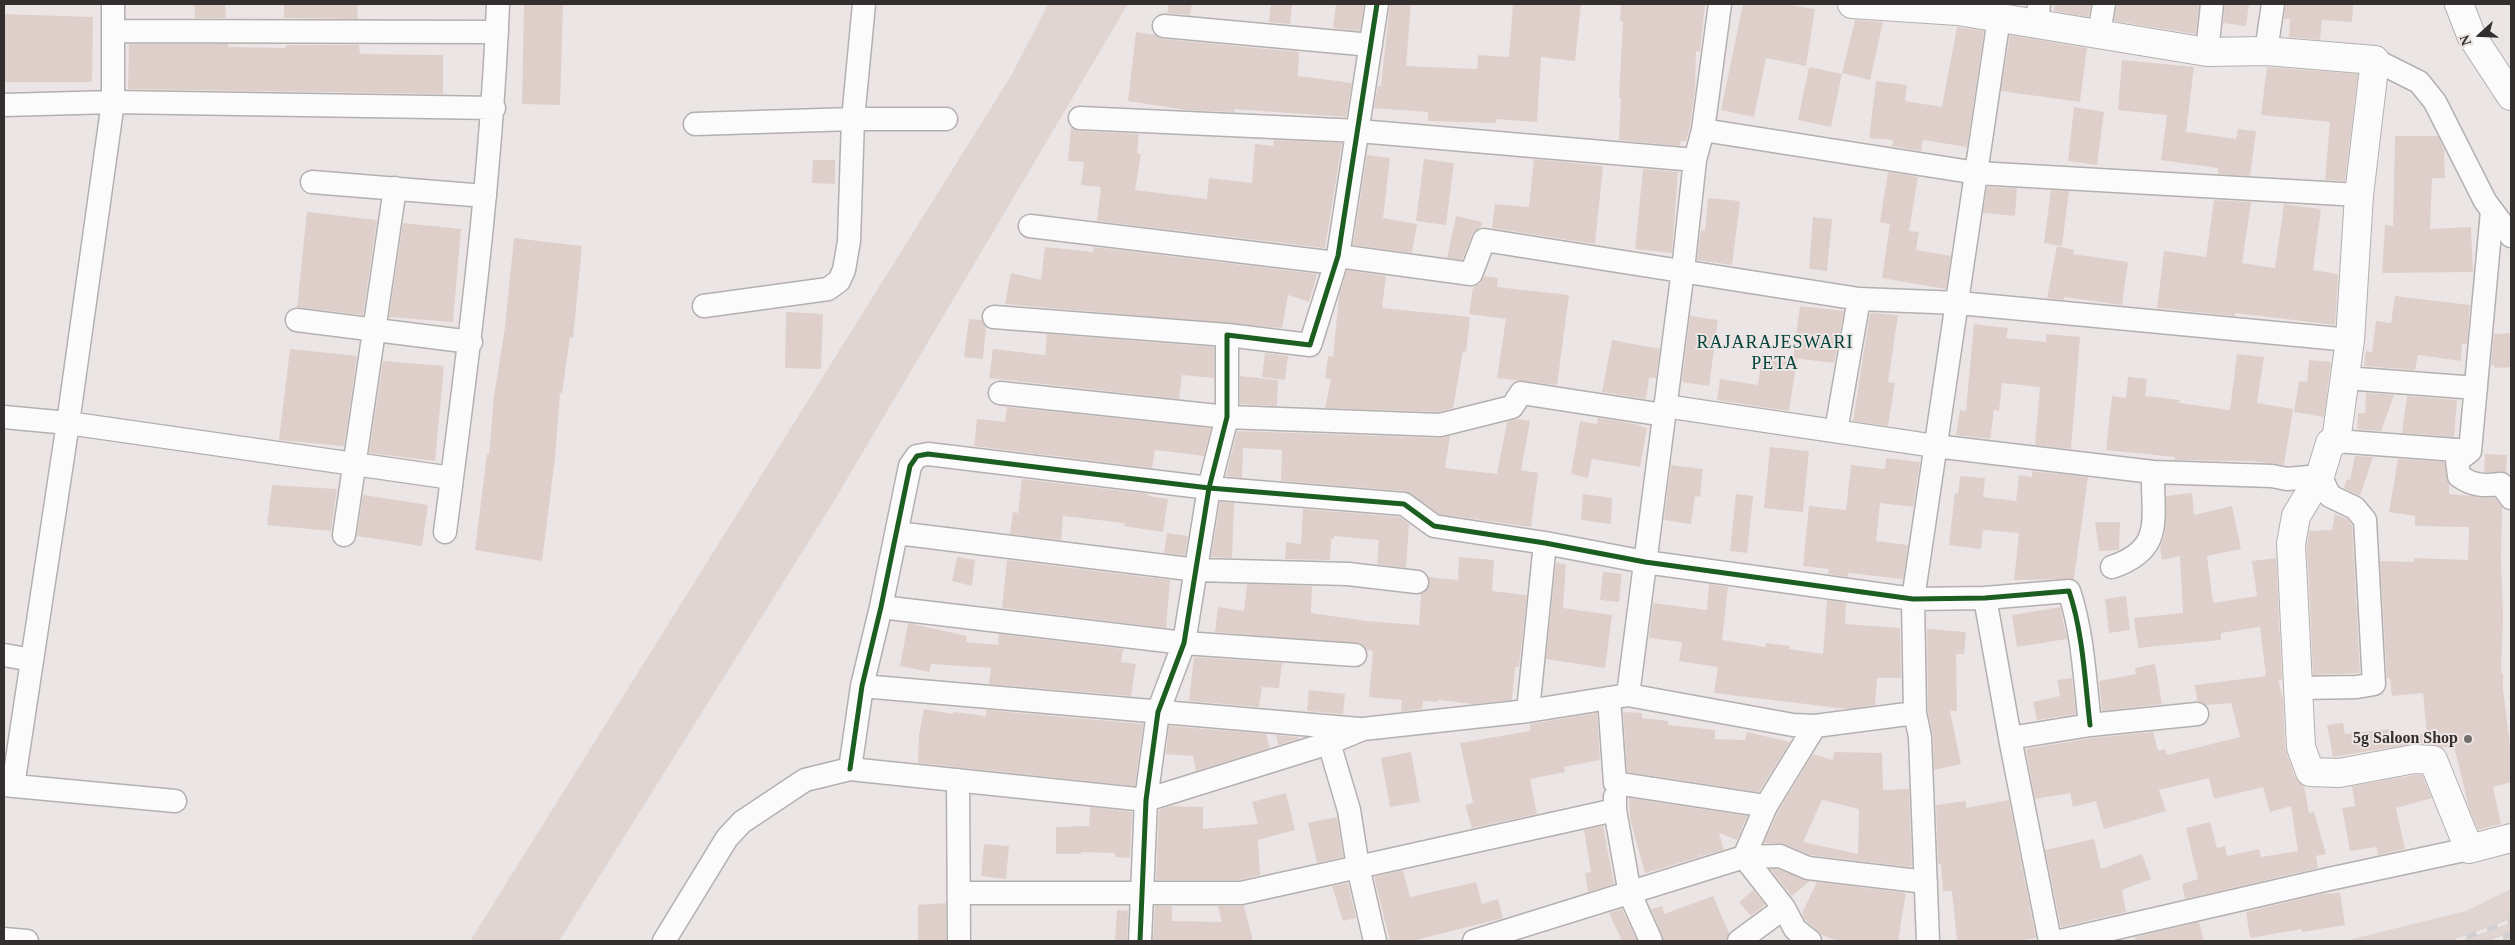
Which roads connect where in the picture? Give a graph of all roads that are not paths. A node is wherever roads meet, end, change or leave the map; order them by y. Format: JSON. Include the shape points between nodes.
{"nodes":[{"id":1,"x":113,"y":4,"type":"edge"},
{"id":2,"x":498,"y":4,"type":"edge"},
{"id":3,"x":864,"y":4,"type":"edge"},
{"id":4,"x":1376,"y":4,"type":"edge"},
{"id":5,"x":1720,"y":4,"type":"edge"},
{"id":6,"x":1852,"y":4,"type":"edge"},
{"id":7,"x":2104,"y":4,"type":"edge"},
{"id":8,"x":2212,"y":4,"type":"edge"},
{"id":9,"x":2272,"y":4,"type":"edge"},
{"id":10,"x":2459,"y":4,"type":"edge"},
{"id":11,"x":1958,"y":8,"type":"edge"},
{"id":12,"x":2038,"y":14,"type":"edge"},
{"id":13,"x":1999,"y":18,"type":"junction"},
{"id":14,"x":1164,"y":26,"type":"dead end"},
{"id":15,"x":113,"y":31,"type":"junction"},
{"id":16,"x":497,"y":32,"type":"junction"},
{"id":17,"x":2099,"y":32,"type":"junction"},
{"id":18,"x":1371,"y":45,"type":"junction"},
{"id":19,"x":2266,"y":51,"type":"junction"},
{"id":20,"x":2206,"y":52,"type":"junction"},
{"id":21,"x":2375,"y":60,"type":"junction"},
{"id":22,"x":2511,"y":96,"type":"edge"},
{"id":23,"x":113,"y":102,"type":"junction"},
{"id":24,"x":4,"y":105,"type":"edge"},
{"id":25,"x":494,"y":108,"type":"junction"},
{"id":26,"x":1080,"y":118,"type":"dead end"},
{"id":27,"x":853,"y":119,"type":"junction"},
{"id":28,"x":946,"y":119,"type":"dead end"},
{"id":29,"x":695,"y":124,"type":"dead end"},
{"id":30,"x":1703,"y":130,"type":"junction"},
{"id":31,"x":1359,"y":131,"type":"junction"},
{"id":32,"x":1695,"y":160,"type":"junction"},
{"id":33,"x":1977,"y":173,"type":"junction"},
{"id":34,"x":312,"y":182,"type":"dead end"},
{"id":35,"x":395,"y":188,"type":"junction"},
{"id":36,"x":2359,"y":195,"type":"junction"},
{"id":37,"x":485,"y":196,"type":"junction"},
{"id":38,"x":2492,"y":210,"type":"junction"},
{"id":39,"x":1030,"y":226,"type":"dead end"},
{"id":40,"x":2511,"y":236,"type":"edge"},
{"id":41,"x":1337,"y":260,"type":"junction"},
{"id":42,"x":1683,"y":270,"type":"junction"},
{"id":43,"x":1859,"y":299,"type":"junction"},
{"id":44,"x":1959,"y":303,"type":"junction"},
{"id":45,"x":704,"y":306,"type":"dead end"},
{"id":46,"x":994,"y":317,"type":"dead end"},
{"id":47,"x":297,"y":320,"type":"dead end"},
{"id":48,"x":373,"y":330,"type":"junction"},
{"id":49,"x":1226,"y":335,"type":"junction"},
{"id":50,"x":2350,"y":340,"type":"junction"},
{"id":51,"x":470,"y":342,"type":"junction"},
{"id":52,"x":2345,"y":378,"type":"junction"},
{"id":53,"x":2476,"y":388,"type":"junction"},
{"id":54,"x":1000,"y":393,"type":"dead end"},
{"id":55,"x":1665,"y":410,"type":"junction"},
{"id":56,"x":4,"y":417,"type":"edge"},
{"id":57,"x":1227,"y":417,"type":"junction"},
{"id":58,"x":68,"y":423,"type":"junction"},
{"id":59,"x":1836,"y":431,"type":"junction"},
{"id":60,"x":2336,"y":441,"type":"junction"},
{"id":61,"x":1935,"y":446,"type":"junction"},
{"id":62,"x":2470,"y":451,"type":"junction"},
{"id":63,"x":354,"y":464,"type":"junction"},
{"id":64,"x":2153,"y":472,"type":"junction"},
{"id":65,"x":2320,"y":476,"type":"junction"},
{"id":66,"x":452,"y":478,"type":"junction"},
{"id":67,"x":1209,"y":488,"type":"junction"},
{"id":68,"x":2511,"y":498,"type":"edge"},
{"id":69,"x":444,"y":532,"type":"dead end"},
{"id":70,"x":896,"y":532,"type":"junction"},
{"id":71,"x":344,"y":535,"type":"dead end"},
{"id":72,"x":1545,"y":543,"type":"junction"},
{"id":73,"x":1645,"y":562,"type":"junction"},
{"id":74,"x":2112,"y":567,"type":"dead end"},
{"id":75,"x":1197,"y":570,"type":"junction"},
{"id":76,"x":1417,"y":582,"type":"dead end"},
{"id":77,"x":1985,"y":598,"type":"junction"},
{"id":78,"x":1914,"y":599,"type":"junction"},
{"id":79,"x":881,"y":607,"type":"junction"},
{"id":80,"x":1184,"y":643,"type":"junction"},
{"id":81,"x":4,"y":655,"type":"edge"},
{"id":82,"x":1354,"y":655,"type":"dead end"},
{"id":83,"x":32,"y":660,"type":"junction"},
{"id":84,"x":862,"y":686,"type":"junction"},
{"id":85,"x":2298,"y":688,"type":"junction"},
{"id":86,"x":1619,"y":696,"type":"junction"},
{"id":87,"x":1528,"y":711,"type":"junction"},
{"id":88,"x":1158,"y":712,"type":"junction"},
{"id":89,"x":1915,"y":712,"type":"junction"},
{"id":90,"x":2197,"y":714,"type":"dead end"},
{"id":91,"x":2090,"y":725,"type":"junction"},
{"id":92,"x":1815,"y":726,"type":"junction"},
{"id":93,"x":1363,"y":729,"type":"junction"},
{"id":94,"x":2010,"y":738,"type":"junction"},
{"id":95,"x":1329,"y":743,"type":"junction"},
{"id":96,"x":850,"y":768,"type":"junction"},
{"id":97,"x":958,"y":780,"type":"junction"},
{"id":98,"x":1615,"y":783,"type":"junction"},
{"id":99,"x":8,"y":786,"type":"edge"},
{"id":100,"x":1146,"y":800,"type":"junction"},
{"id":101,"x":175,"y":801,"type":"dead end"},
{"id":102,"x":1766,"y":806,"type":"junction"},
{"id":103,"x":1615,"y":810,"type":"junction"},
{"id":104,"x":2511,"y":838,"type":"edge"},
{"id":105,"x":2469,"y":849,"type":"junction"},
{"id":106,"x":1744,"y":857,"type":"junction"},
{"id":107,"x":1358,"y":867,"type":"junction"},
{"id":108,"x":1926,"y":882,"type":"junction"},
{"id":109,"x":960,"y":893,"type":"junction"},
{"id":110,"x":1143,"y":894,"type":"junction"},
{"id":111,"x":1630,"y":894,"type":"junction"},
{"id":112,"x":1784,"y":908,"type":"junction"},
{"id":113,"x":4,"y":938,"type":"edge"},
{"id":114,"x":27,"y":941,"type":"edge"},
{"id":115,"x":664,"y":941,"type":"edge"},
{"id":116,"x":959,"y":941,"type":"edge"},
{"id":117,"x":1140,"y":941,"type":"edge"},
{"id":118,"x":1375,"y":941,"type":"edge"},
{"id":119,"x":1474,"y":941,"type":"edge"},
{"id":120,"x":1651,"y":941,"type":"edge"},
{"id":121,"x":1739,"y":941,"type":"edge"},
{"id":122,"x":1810,"y":941,"type":"edge"},
{"id":123,"x":1928,"y":941,"type":"edge"},
{"id":124,"x":2050,"y":941,"type":"edge"},
{"id":125,"x":2060,"y":941,"type":"edge"}],
"edges":[{"from":1,"to":15,"type":"street"},
{"from":2,"to":16,"type":"street"},
{"from":3,"to":27,"type":"street"},
{"from":4,"to":18,"type":"street"},
{"from":5,"to":30,"type":"street"},
{"from":6,"to":11,"type":"street"},
{"from":7,"to":17,"type":"street"},
{"from":8,"to":20,"type":"street"},
{"from":9,"to":19,"type":"street"},
{"from":10,"to":22,"type":"street","via":[[2471,35]]},
{"from":11,"to":13,"type":"street"},
{"from":12,"to":13,"type":"street"},
{"from":12,"to":17,"type":"street"},
{"from":13,"to":33,"type":"street"},
{"from":14,"to":18,"type":"street"},
{"from":15,"to":16,"type":"street"},
{"from":15,"to":23,"type":"street"},
{"from":16,"to":25,"type":"street"},
{"from":17,"to":20,"type":"street"},
{"from":18,"to":31,"type":"street"},
{"from":19,"to":20,"type":"street"},
{"from":19,"to":21,"type":"street"},
{"from":21,"to":36,"type":"street"},
{"from":21,"to":38,"type":"street","via":[[2419,82],[2435,102],[2463,161]]},
{"from":23,"to":24,"type":"street"},
{"from":23,"to":25,"type":"street"},
{"from":23,"to":58,"type":"street"},
{"from":25,"to":37,"type":"street"},
{"from":26,"to":31,"type":"street"},
{"from":27,"to":28,"type":"street"},
{"from":27,"to":29,"type":"street"},
{"from":27,"to":45,"type":"street","via":[[849,241],[839,281],[828,289]]},
{"from":30,"to":32,"type":"street"},
{"from":30,"to":33,"type":"street"},
{"from":31,"to":32,"type":"street"},
{"from":31,"to":41,"type":"street"},
{"from":32,"to":42,"type":"street"},
{"from":33,"to":36,"type":"street"},
{"from":33,"to":44,"type":"street"},
{"from":34,"to":35,"type":"street"},
{"from":35,"to":37,"type":"street"},
{"from":35,"to":48,"type":"street"},
{"from":36,"to":50,"type":"street"},
{"from":37,"to":51,"type":"street"},
{"from":38,"to":40,"type":"street"},
{"from":38,"to":53,"type":"street"},
{"from":39,"to":41,"type":"street"},
{"from":41,"to":42,"type":"street","via":[[1471,274],[1484,240]]},
{"from":41,"to":49,"type":"street","via":[[1310,345]]},
{"from":42,"to":43,"type":"street"},
{"from":42,"to":55,"type":"street"},
{"from":43,"to":44,"type":"street"},
{"from":43,"to":59,"type":"street"},
{"from":44,"to":50,"type":"street"},
{"from":44,"to":61,"type":"street"},
{"from":46,"to":49,"type":"street"},
{"from":47,"to":48,"type":"street"},
{"from":48,"to":51,"type":"street"},
{"from":48,"to":63,"type":"street"},
{"from":49,"to":57,"type":"street"},
{"from":50,"to":52,"type":"street"},
{"from":51,"to":66,"type":"street"},
{"from":52,"to":53,"type":"street"},
{"from":52,"to":60,"type":"street"},
{"from":53,"to":62,"type":"street"},
{"from":54,"to":57,"type":"street"},
{"from":55,"to":57,"type":"street","via":[[1521,393],[1512,407],[1440,425]]},
{"from":55,"to":59,"type":"street"},
{"from":55,"to":73,"type":"street"},
{"from":56,"to":58,"type":"street"},
{"from":57,"to":67,"type":"street"},
{"from":58,"to":63,"type":"street"},
{"from":58,"to":83,"type":"street"},
{"from":59,"to":61,"type":"street"},
{"from":60,"to":62,"type":"street"},
{"from":60,"to":65,"type":"street","via":[[2330,443]]},
{"from":61,"to":64,"type":"street"},
{"from":61,"to":78,"type":"street"},
{"from":62,"to":68,"type":"street","via":[[2457,461],[2459,476],[2469,484],[2501,484]]},
{"from":63,"to":66,"type":"street"},
{"from":63,"to":71,"type":"street"},
{"from":64,"to":65,"type":"street","via":[[2287,479]]},
{"from":64,"to":74,"type":"street","via":[[2149,542],[2131,560]]},
{"from":65,"to":85,"type":"street","via":[[2296,516],[2291,544]]},
{"from":65,"to":85,"type":"street","via":[[2330,496],[2354,508],[2365,520],[2374,684]]},
{"from":66,"to":69,"type":"street"},
{"from":67,"to":70,"type":"street","via":[[928,454],[917,456],[910,466]]},
{"from":67,"to":72,"type":"street","via":[[1404,504],[1434,526]]},
{"from":67,"to":75,"type":"street"},
{"from":70,"to":75,"type":"street"},
{"from":70,"to":79,"type":"street"},
{"from":72,"to":73,"type":"street"},
{"from":72,"to":87,"type":"street"},
{"from":73,"to":78,"type":"street"},
{"from":73,"to":86,"type":"street"},
{"from":75,"to":76,"type":"street","via":[[1348,574]]},
{"from":75,"to":80,"type":"street"},
{"from":77,"to":78,"type":"street"},
{"from":77,"to":91,"type":"street","via":[[2069,591]]},
{"from":77,"to":94,"type":"street"},
{"from":78,"to":89,"type":"street"},
{"from":79,"to":80,"type":"street"},
{"from":79,"to":84,"type":"street"},
{"from":80,"to":82,"type":"street"},
{"from":80,"to":88,"type":"street"},
{"from":81,"to":83,"type":"street"},
{"from":83,"to":99,"type":"street"},
{"from":84,"to":88,"type":"street"},
{"from":84,"to":96,"type":"street"},
{"from":85,"to":105,"type":"street","via":[[2301,747],[2310,772],[2339,773],[2414,759],[2433,760]]},
{"from":86,"to":87,"type":"street"},
{"from":86,"to":92,"type":"street"},
{"from":86,"to":98,"type":"street"},
{"from":87,"to":93,"type":"street"},
{"from":88,"to":93,"type":"street"},
{"from":88,"to":100,"type":"street"},
{"from":89,"to":92,"type":"street"},
{"from":89,"to":108,"type":"street","via":[[1920,737]]},
{"from":90,"to":91,"type":"street"},
{"from":91,"to":94,"type":"street"},
{"from":92,"to":102,"type":"street"},
{"from":93,"to":95,"type":"street"},
{"from":94,"to":124,"type":"street"},
{"from":95,"to":100,"type":"street"},
{"from":95,"to":107,"type":"street","via":[[1348,810]]},
{"from":96,"to":97,"type":"street"},
{"from":96,"to":115,"type":"street","via":[[805,780],[742,822],[727,838]]},
{"from":97,"to":100,"type":"street"},
{"from":97,"to":109,"type":"street"},
{"from":98,"to":102,"type":"street"},
{"from":98,"to":103,"type":"street"},
{"from":99,"to":101,"type":"street"},
{"from":100,"to":110,"type":"street"},
{"from":102,"to":106,"type":"street"},
{"from":103,"to":107,"type":"street"},
{"from":103,"to":111,"type":"street"},
{"from":104,"to":105,"type":"street"},
{"from":105,"to":125,"type":"street"},
{"from":106,"to":108,"type":"street","via":[[1780,856],[1808,868]]},
{"from":106,"to":111,"type":"street"},
{"from":106,"to":112,"type":"street"},
{"from":107,"to":110,"type":"street","via":[[1241,893]]},
{"from":107,"to":118,"type":"street"},
{"from":108,"to":123,"type":"street"},
{"from":109,"to":110,"type":"street"},
{"from":109,"to":116,"type":"street"},
{"from":110,"to":117,"type":"street"},
{"from":111,"to":119,"type":"street"},
{"from":111,"to":120,"type":"street"},
{"from":112,"to":121,"type":"street"},
{"from":112,"to":122,"type":"street","via":[[1795,930]]},
{"from":113,"to":114,"type":"street"}]}
